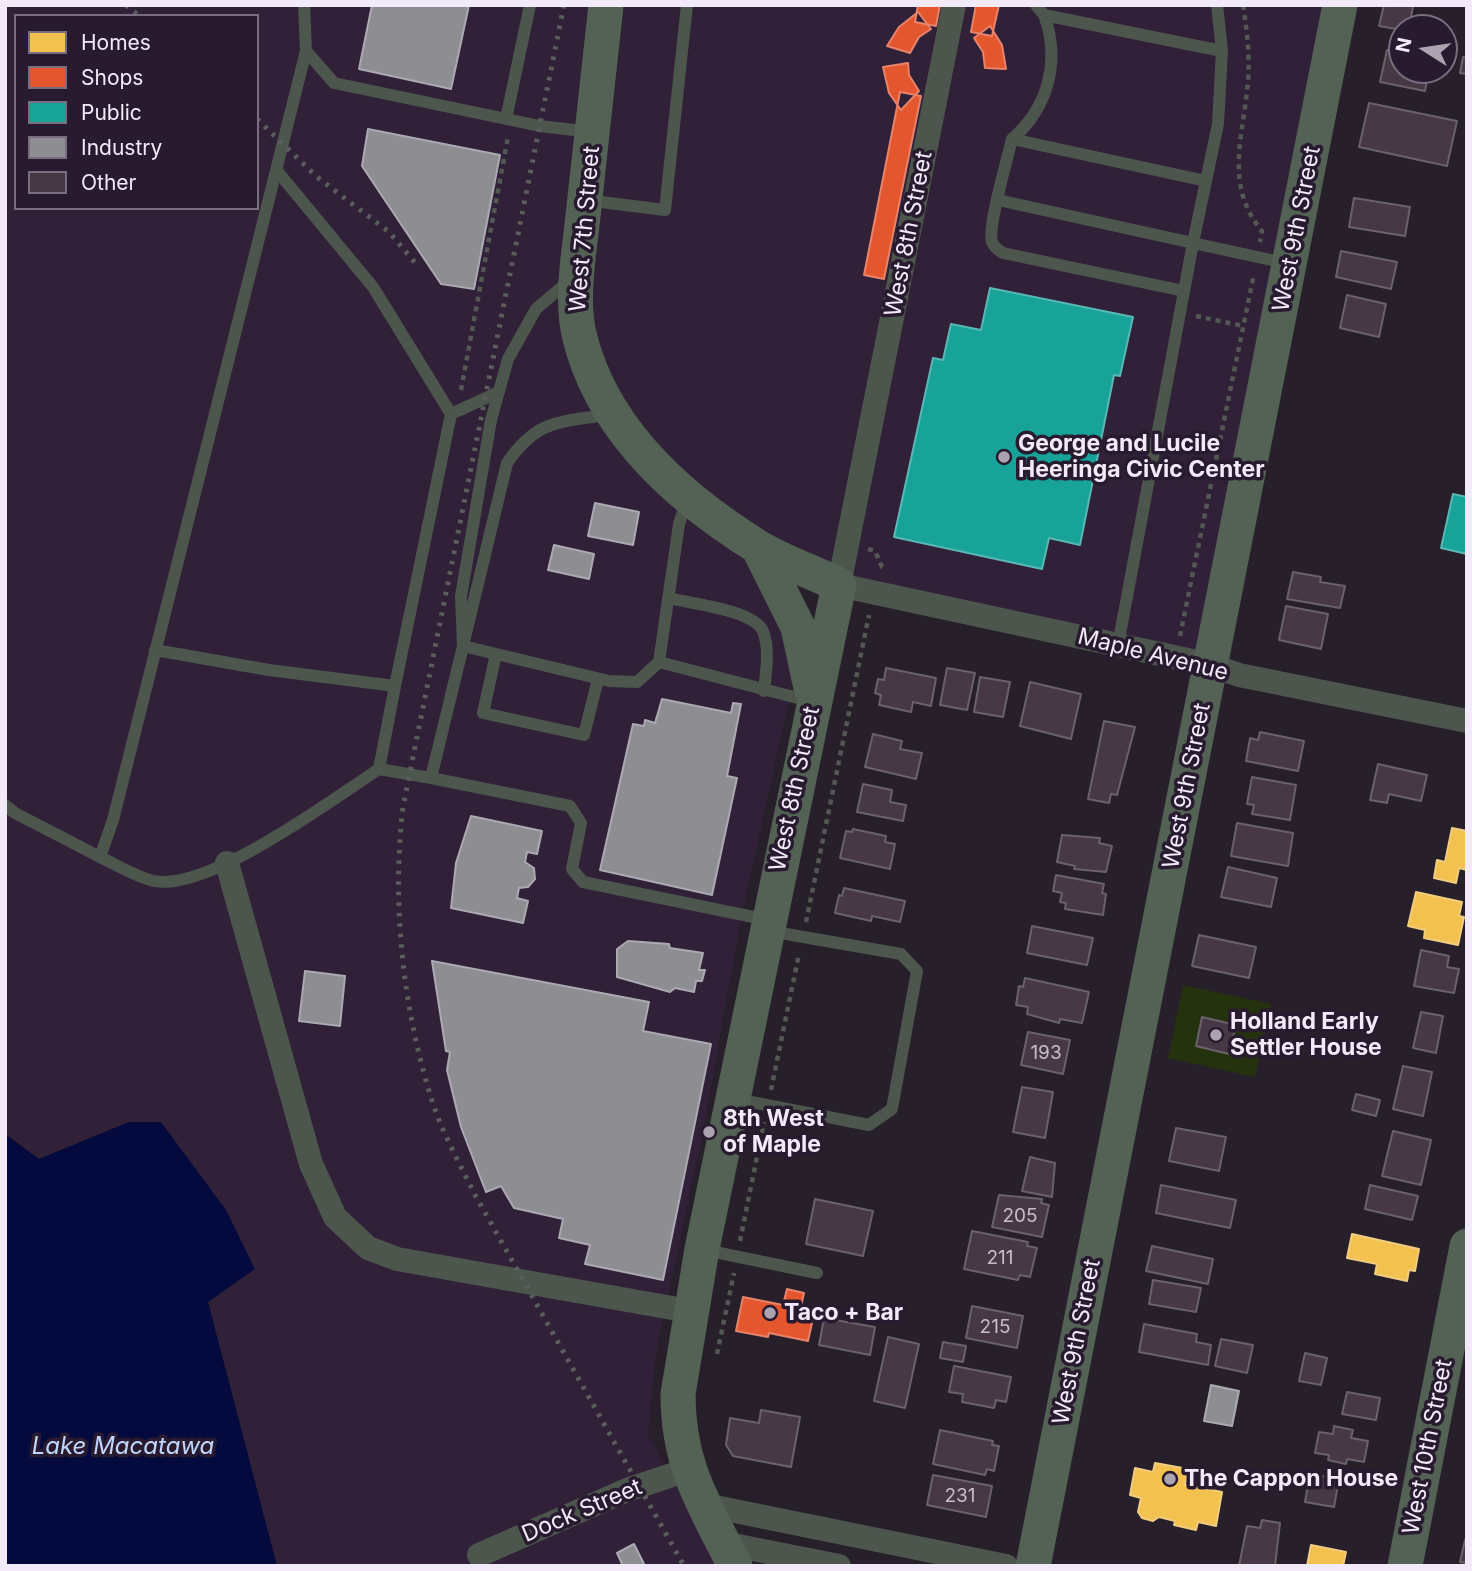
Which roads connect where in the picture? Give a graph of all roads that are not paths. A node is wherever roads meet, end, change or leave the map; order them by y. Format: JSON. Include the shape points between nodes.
{"nodes":[{"id":1,"x":304,"y":5,"type":"edge"},
{"id":2,"x":530,"y":5,"type":"edge"},
{"id":3,"x":606,"y":5,"type":"edge"},
{"id":4,"x":687,"y":5,"type":"edge"},
{"id":5,"x":954,"y":5,"type":"edge"},
{"id":6,"x":1216,"y":5,"type":"edge"},
{"id":7,"x":1340,"y":5,"type":"edge"},
{"id":8,"x":1040,"y":10,"type":"edge"},
{"id":9,"x":306,"y":51,"type":"junction"},
{"id":10,"x":1222,"y":51,"type":"junction"},
{"id":11,"x":509,"y":120,"type":"junction"},
{"id":12,"x":593,"y":132,"type":"junction"},
{"id":13,"x":1012,"y":139,"type":"junction"},
{"id":14,"x":278,"y":172,"type":"junction"},
{"id":15,"x":1206,"y":181,"type":"junction"},
{"id":16,"x":585,"y":200,"type":"junction"},
{"id":17,"x":998,"y":200,"type":"junction"},
{"id":18,"x":1193,"y":243,"type":"junction"},
{"id":19,"x":1291,"y":264,"type":"junction"},
{"id":20,"x":579,"y":272,"type":"junction"},
{"id":21,"x":1184,"y":291,"type":"junction"},
{"id":22,"x":499,"y":392,"type":"junction"},
{"id":23,"x":454,"y":413,"type":"junction"},
{"id":24,"x":612,"y":414,"type":"junction"},
{"id":25,"x":689,"y":495,"type":"junction"},
{"id":26,"x":758,"y":547,"type":"junction"},
{"id":27,"x":839,"y":585,"type":"junction"},
{"id":28,"x":668,"y":598,"type":"junction"},
{"id":29,"x":1118,"y":645,"type":"junction"},
{"id":30,"x":463,"y":646,"type":"junction"},
{"id":31,"x":155,"y":650,"type":"junction"},
{"id":32,"x":496,"y":654,"type":"junction"},
{"id":33,"x":659,"y":662,"type":"junction"},
{"id":34,"x":1211,"y":665,"type":"junction"},
{"id":35,"x":598,"y":679,"type":"junction"},
{"id":36,"x":395,"y":686,"type":"junction"},
{"id":37,"x":764,"y":691,"type":"junction"},
{"id":38,"x":814,"y":702,"type":"junction"},
{"id":39,"x":1467,"y":721,"type":"edge"},
{"id":40,"x":379,"y":769,"type":"junction"},
{"id":41,"x":431,"y":778,"type":"junction"},
{"id":42,"x":5,"y":804,"type":"edge"},
{"id":43,"x":100,"y":857,"type":"junction"},
{"id":44,"x":227,"y":863,"type":"junction"},
{"id":45,"x":767,"y":925,"type":"junction"},
{"id":46,"x":732,"y":1098,"type":"junction"},
{"id":47,"x":1467,"y":1246,"type":"edge"},
{"id":48,"x":702,"y":1249,"type":"junction"},
{"id":49,"x":817,"y":1273,"type":"dead end"},
{"id":50,"x":689,"y":1311,"type":"junction"},
{"id":51,"x":687,"y":1470,"type":"junction"},
{"id":52,"x":705,"y":1505,"type":"junction"},
{"id":53,"x":729,"y":1554,"type":"edge"},
{"id":54,"x":479,"y":1555,"type":"dead end"},
{"id":55,"x":839,"y":1566,"type":"edge"},
{"id":56,"x":1006,"y":1566,"type":"edge"},
{"id":57,"x":1032,"y":1566,"type":"edge"},
{"id":58,"x":1405,"y":1566,"type":"edge"}],
"edges":[{"from":1,"to":9,"type":"lane"},
{"from":2,"to":11,"type":"lane"},
{"from":3,"to":12,"type":"street","name":"West 7th Street"},
{"from":4,"to":16,"type":"lane","via":[[665,210]]},
{"from":5,"to":27,"type":"street","name":"West 8th Street"},
{"from":6,"to":10,"type":"lane"},
{"from":7,"to":19,"type":"street","name":"West 9th Street"},
{"from":8,"to":10,"type":"lane"},
{"from":8,"to":13,"type":"lane","via":[[1051,44],[1049,84],[1028,125]]},
{"from":9,"to":11,"type":"lane","via":[[334,83]]},
{"from":9,"to":14,"type":"lane"},
{"from":10,"to":15,"type":"lane","via":[[1221,103]]},
{"from":11,"to":12,"type":"lane"},
{"from":12,"to":16,"type":"street","name":"West 7th Street"},
{"from":13,"to":15,"type":"lane"},
{"from":13,"to":17,"type":"lane"},
{"from":14,"to":23,"type":"lane","via":[[373,287]]},
{"from":14,"to":31,"type":"lane"},
{"from":15,"to":18,"type":"lane"},
{"from":16,"to":20,"type":"street","name":"West 7th Street"},
{"from":17,"to":18,"type":"lane"},
{"from":17,"to":21,"type":"lane","via":[[991,234],[992,243],[1003,253]]},
{"from":18,"to":19,"type":"lane"},
{"from":18,"to":21,"type":"lane"},
{"from":19,"to":34,"type":"street","name":"West 9th Street"},
{"from":20,"to":22,"type":"lane","via":[[536,309],[508,359]]},
{"from":20,"to":24,"type":"street","name":"West 7th Street","via":[[580,339]]},
{"from":21,"to":29,"type":"lane"},
{"from":22,"to":23,"type":"lane"},
{"from":22,"to":30,"type":"lane","via":[[461,596]]},
{"from":23,"to":36,"type":"lane"},
{"from":24,"to":25,"type":"street","name":"West 7th Street","via":[[649,463]]},
{"from":24,"to":30,"type":"lane","via":[[545,426],[525,438],[507,463]]},
{"from":25,"to":26,"type":"street","name":"West 7th Street"},
{"from":25,"to":28,"type":"lane","via":[[679,524]]},
{"from":26,"to":27,"type":"street","name":"West 7th Street"},
{"from":26,"to":38,"type":"street","name":"West 7th Street","via":[[798,627]]},
{"from":27,"to":29,"type":"street","name":"Maple Avenue","via":[[878,579]]},
{"from":27,"to":38,"type":"street","name":"West 8th Street"},
{"from":28,"to":33,"type":"lane"},
{"from":28,"to":37,"type":"lane","via":[[749,617],[762,629],[767,658]]},
{"from":29,"to":34,"type":"street","name":"Maple Avenue"},
{"from":30,"to":32,"type":"lane"},
{"from":30,"to":41,"type":"lane"},
{"from":31,"to":36,"type":"lane"},
{"from":31,"to":43,"type":"lane"},
{"from":32,"to":35,"type":"lane"},
{"from":32,"to":35,"type":"lane","via":[[483,713],[584,735]]},
{"from":33,"to":35,"type":"lane","via":[[637,681]]},
{"from":33,"to":37,"type":"lane"},
{"from":34,"to":39,"type":"street","name":"Maple Avenue","via":[[1239,676]]},
{"from":34,"to":57,"type":"street","name":"West 9th Street"},
{"from":36,"to":40,"type":"lane"},
{"from":37,"to":38,"type":"lane"},
{"from":38,"to":45,"type":"street","name":"West 8th Street"},
{"from":40,"to":41,"type":"lane"},
{"from":40,"to":44,"type":"lane","via":[[247,856]]},
{"from":41,"to":45,"type":"lane","via":[[570,806],[581,823],[572,869],[583,882]]},
{"from":42,"to":43,"type":"lane"},
{"from":43,"to":44,"type":"lane","via":[[156,881],[192,876]]},
{"from":44,"to":50,"type":"street","via":[[311,1164],[335,1217],[368,1248],[397,1259]]},
{"from":45,"to":46,"type":"street","name":"West 8th Street"},
{"from":45,"to":46,"type":"lane","via":[[803,937],[901,954],[917,971],[892,1109],[869,1125]]},
{"from":46,"to":48,"type":"street","name":"West 8th Street"},
{"from":47,"to":58,"type":"street","name":"West 10th Street"},
{"from":48,"to":49,"type":"lane"},
{"from":48,"to":50,"type":"street","name":"West 8th Street"},
{"from":50,"to":51,"type":"street","name":"West 8th Street","via":[[678,1394]]},
{"from":51,"to":52,"type":"street","name":"West 8th Street"},
{"from":51,"to":54,"type":"street","name":"Dock Street","via":[[627,1490]]},
{"from":52,"to":53,"type":"street","name":"West 8th Street"},
{"from":52,"to":56,"type":"street"},
{"from":53,"to":55,"type":"street"}]}
